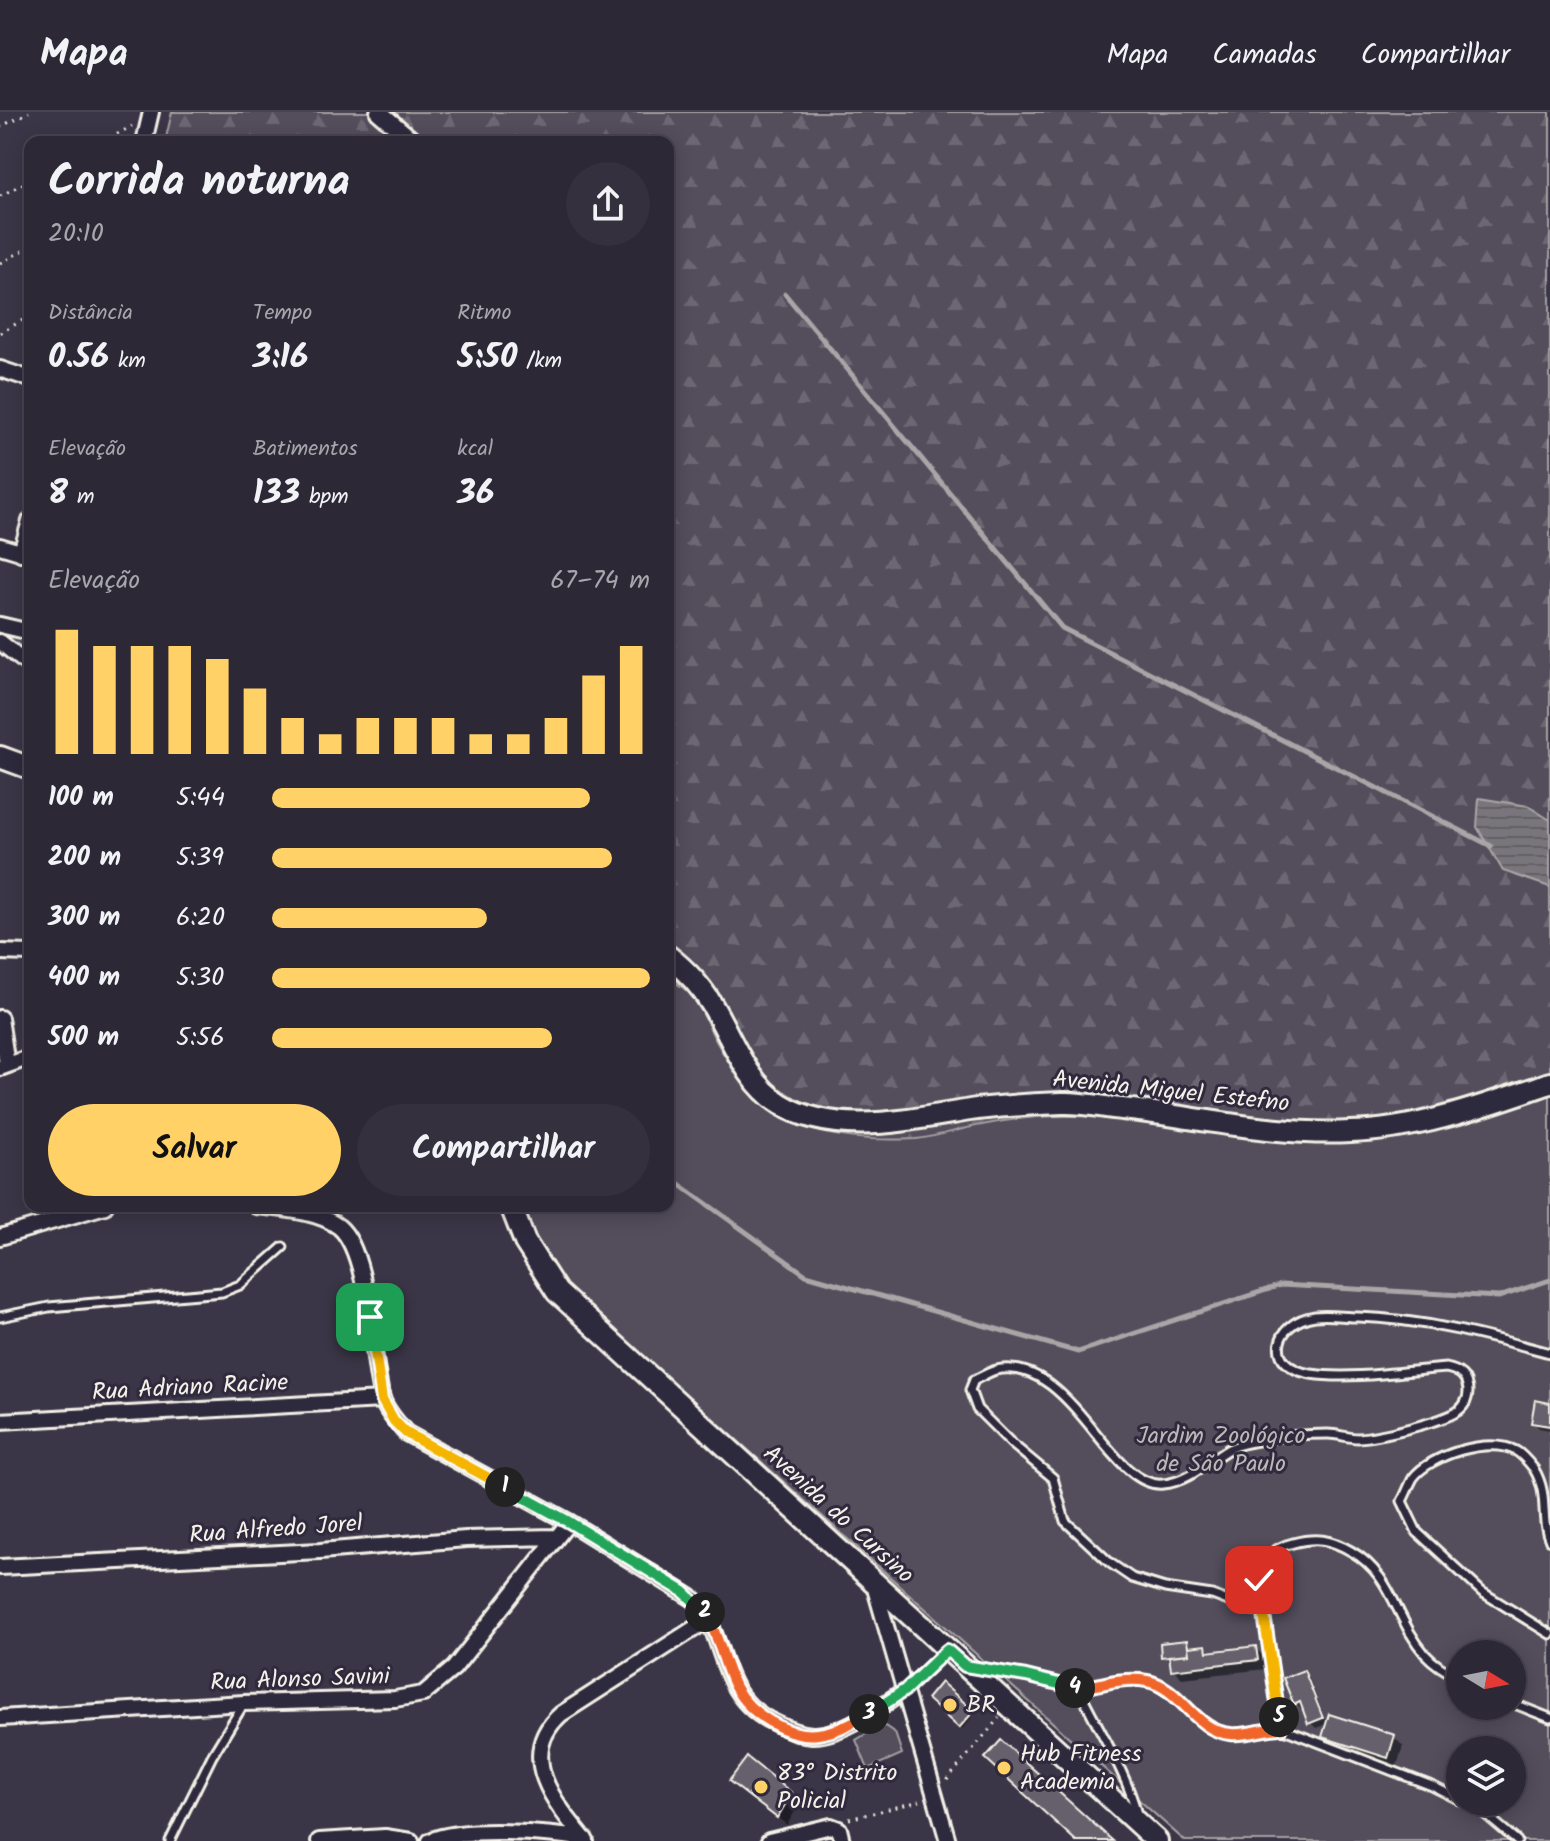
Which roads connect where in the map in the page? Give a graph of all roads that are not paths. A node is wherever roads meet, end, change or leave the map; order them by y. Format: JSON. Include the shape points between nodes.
{"nodes":[{"id":1,"x":379,"y":112,"type":"edge"},
{"id":2,"x":150,"y":115,"type":"edge"},
{"id":3,"x":145,"y":136,"type":"edge"},
{"id":4,"x":407,"y":136,"type":"edge"},
{"id":5,"x":0,"y":369,"type":"edge"},
{"id":6,"x":24,"y":377,"type":"edge"},
{"id":7,"x":0,"y":546,"type":"edge"},
{"id":8,"x":24,"y":553,"type":"edge"},
{"id":9,"x":0,"y":625,"type":"edge"},
{"id":10,"x":24,"y":631,"type":"edge"},
{"id":11,"x":0,"y":642,"type":"edge"},
{"id":12,"x":24,"y":661,"type":"edge"},
{"id":13,"x":0,"y":757,"type":"edge"},
{"id":14,"x":24,"y":766,"type":"edge"},
{"id":15,"x":0,"y":952,"type":"edge"},
{"id":16,"x":24,"y":953,"type":"edge"},
{"id":17,"x":674,"y":961,"type":"edge"},
{"id":18,"x":0,"y":1018,"type":"edge"},
{"id":19,"x":24,"y":1059,"type":"edge"},
{"id":20,"x":4,"y":1067,"type":"edge"},
{"id":21,"x":1550,"y":1083,"type":"edge"},
{"id":22,"x":85,"y":1212,"type":"edge"},
{"id":23,"x":287,"y":1212,"type":"edge"},
{"id":24,"x":513,"y":1212,"type":"edge"},
{"id":25,"x":0,"y":1237,"type":"edge"},
{"id":26,"x":283,"y":1247,"type":"dead end"},
{"id":27,"x":0,"y":1317,"type":"edge"},
{"id":28,"x":1550,"y":1353,"type":"edge"},
{"id":29,"x":382,"y":1400,"type":"junction"},
{"id":30,"x":0,"y":1421,"type":"edge"},
{"id":31,"x":569,"y":1522,"type":"junction"},
{"id":32,"x":555,"y":1537,"type":"junction"},
{"id":33,"x":1550,"y":1541,"type":"edge"},
{"id":34,"x":0,"y":1567,"type":"edge"},
{"id":35,"x":874,"y":1584,"type":"junction"},
{"id":36,"x":1263,"y":1609,"type":"junction"},
{"id":37,"x":709,"y":1619,"type":"junction"},
{"id":38,"x":1550,"y":1634,"type":"edge"},
{"id":39,"x":947,"y":1650,"type":"junction"},
{"id":40,"x":965,"y":1666,"type":"junction"},
{"id":41,"x":1446,"y":1671,"type":"edge"},
{"id":42,"x":1079,"y":1689,"type":"junction"},
{"id":43,"x":905,"y":1690,"type":"junction"},
{"id":44,"x":244,"y":1703,"type":"junction"},
{"id":45,"x":1526,"y":1709,"type":"edge"},
{"id":46,"x":0,"y":1718,"type":"edge"},
{"id":47,"x":1550,"y":1718,"type":"edge"},
{"id":48,"x":1281,"y":1728,"type":"junction"},
{"id":49,"x":1446,"y":1793,"type":"edge"},
{"id":50,"x":1487,"y":1816,"type":"edge"},
{"id":51,"x":1140,"y":1825,"type":"junction"},
{"id":52,"x":840,"y":1835,"type":"edge"},
{"id":53,"x":556,"y":1838,"type":"edge"},
{"id":54,"x":588,"y":1840,"type":"edge"},
{"id":55,"x":170,"y":1841,"type":"edge"},
{"id":56,"x":319,"y":1841,"type":"edge"},
{"id":57,"x":411,"y":1841,"type":"edge"},
{"id":58,"x":430,"y":1841,"type":"edge"},
{"id":59,"x":769,"y":1841,"type":"edge"},
{"id":60,"x":948,"y":1841,"type":"edge"},
{"id":61,"x":1157,"y":1841,"type":"edge"},
{"id":62,"x":1517,"y":1841,"type":"edge"}],
"edges":[{"from":1,"to":4,"type":"street"},
{"from":2,"to":3,"type":"street"},
{"from":5,"to":6,"type":"street"},
{"from":7,"to":8,"type":"street"},
{"from":9,"to":10,"type":"street"},
{"from":11,"to":12,"type":"street"},
{"from":13,"to":14,"type":"main road"},
{"from":15,"to":16,"type":"street"},
{"from":17,"to":21,"type":"main road","name":"Avenida Miguel Estefno","via":[[711,1004],[759,1085],[780,1103],[823,1120],[917,1119],[1064,1103],[1275,1132],[1352,1132],[1419,1123]]},
{"from":18,"to":20,"type":"street"},
{"from":19,"to":20,"type":"street"},
{"from":22,"to":25,"type":"street"},
{"from":23,"to":29,"type":"street","via":[[324,1219],[345,1233],[359,1267]]},
{"from":24,"to":35,"type":"main road","name":"Avenida do Cursino","via":[[525,1242],[557,1292]]},
{"from":26,"to":27,"type":"lane","via":[[240,1285],[222,1292],[49,1307]]},
{"from":28,"to":36,"type":"lane","via":[[1421,1322],[1315,1316],[1295,1322],[1279,1345],[1285,1365],[1313,1374],[1456,1370],[1466,1378],[1466,1403],[1457,1412],[1396,1432],[1358,1438],[1278,1438],[1229,1448],[1201,1470],[1163,1485],[1140,1479],[1048,1383],[1023,1370],[996,1370],[974,1380],[970,1390],[977,1409],[1053,1478],[1065,1521],[1110,1563],[1132,1578],[1165,1588]]},
{"from":29,"to":30,"type":"street","name":"Rua Adriano Racine"},
{"from":29,"to":31,"type":"street","via":[[406,1433]]},
{"from":31,"to":32,"type":"street","name":"Rua Alonso Savini"},
{"from":31,"to":37,"type":"street","via":[[684,1592]]},
{"from":32,"to":34,"type":"street","name":"Rua Alfredo Jorel"},
{"from":32,"to":44,"type":"street","name":"Rua Alonso Savini","via":[[454,1668],[423,1694]]},
{"from":33,"to":38,"type":"lane","via":[[1546,1494],[1535,1470],[1517,1451],[1497,1446],[1435,1458],[1413,1478],[1402,1501],[1417,1532],[1482,1592]]},
{"from":35,"to":39,"type":"main road","name":"Avenida do Cursino"},
{"from":35,"to":43,"type":"street"},
{"from":36,"to":41,"type":"lane","via":[[1261,1564],[1271,1552],[1327,1539],[1377,1570],[1426,1656]]},
{"from":36,"to":48,"type":"lane"},
{"from":37,"to":43,"type":"street","via":[[737,1690],[763,1718],[796,1732],[832,1731]]},
{"from":37,"to":54,"type":"street","via":[[561,1714],[549,1728],[541,1752],[544,1784],[560,1811]]},
{"from":39,"to":40,"type":"main road","name":"Avenida do Cursino"},
{"from":39,"to":43,"type":"lane"},
{"from":40,"to":42,"type":"lane"},
{"from":40,"to":51,"type":"main road","name":"Avenida do Cursino"},
{"from":42,"to":48,"type":"lane","via":[[1117,1680],[1151,1681],[1209,1728],[1232,1735]]},
{"from":42,"to":51,"type":"lane","via":[[1129,1786]]},
{"from":43,"to":60,"type":"street"},
{"from":44,"to":46,"type":"street","name":"Rua Alonso Savini"},
{"from":44,"to":55,"type":"lane"},
{"from":45,"to":47,"type":"lane"},
{"from":48,"to":49,"type":"lane"},
{"from":50,"to":62,"type":"lane"},
{"from":51,"to":61,"type":"main road","name":"Avenida do Cursino"},
{"from":52,"to":59,"type":"street","via":[[831,1826]]},
{"from":53,"to":54,"type":"street"},
{"from":53,"to":58,"type":"street","via":[[480,1834]]},
{"from":56,"to":57,"type":"street"}]}
